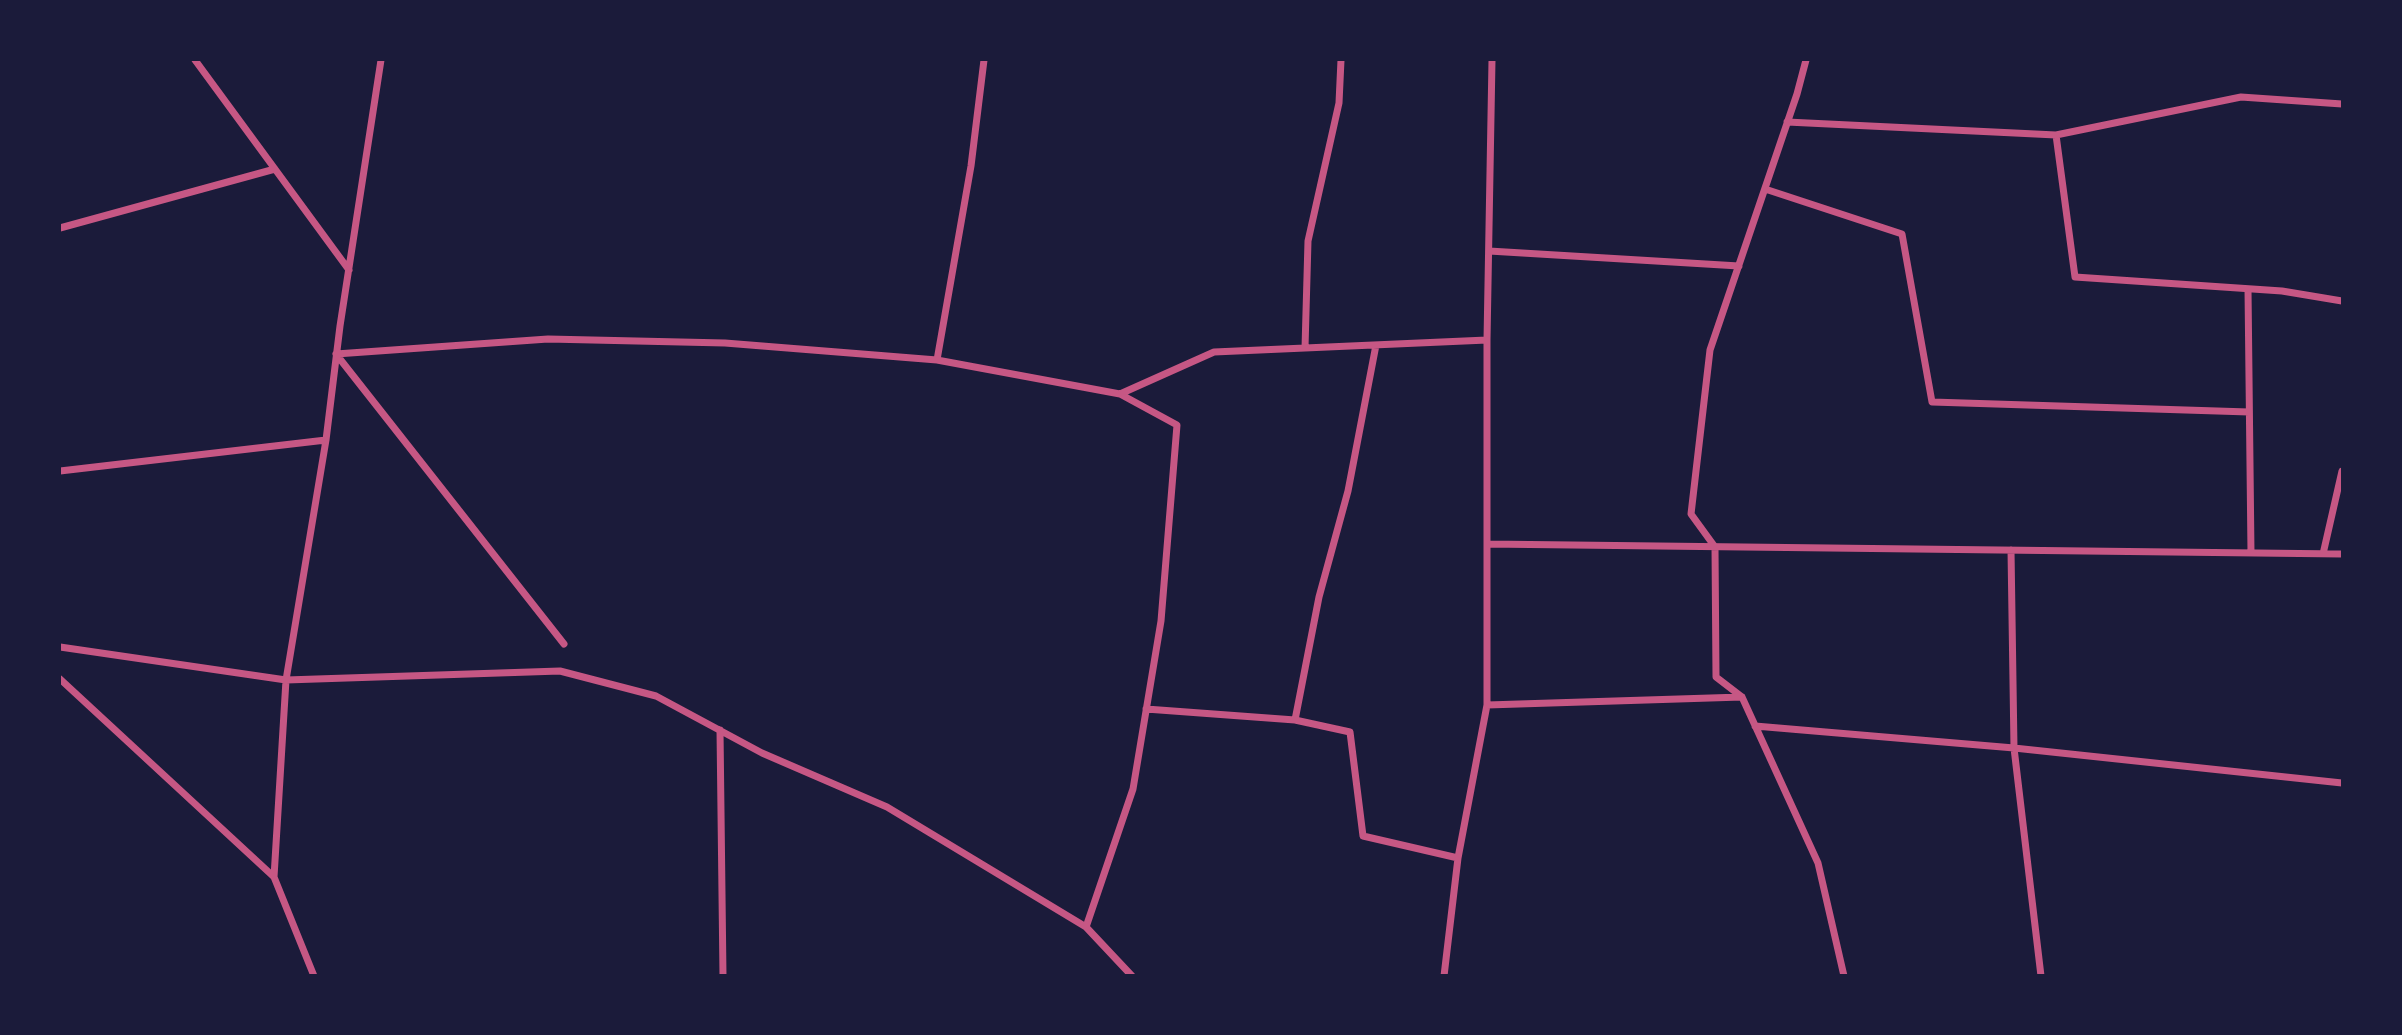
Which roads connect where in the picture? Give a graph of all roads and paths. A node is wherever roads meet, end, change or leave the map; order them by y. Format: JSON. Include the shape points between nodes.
{"nodes":[{"id":1,"x":195,"y":60,"type":"edge"},
{"id":2,"x":381,"y":60,"type":"edge"},
{"id":3,"x":984,"y":60,"type":"edge"},
{"id":4,"x":1341,"y":60,"type":"edge"},
{"id":5,"x":1492,"y":60,"type":"edge"},
{"id":6,"x":1806,"y":60,"type":"edge"},
{"id":7,"x":2343,"y":104,"type":"edge"},
{"id":8,"x":1787,"y":122,"type":"junction"},
{"id":9,"x":2056,"y":135,"type":"junction"},
{"id":10,"x":275,"y":169,"type":"junction"},
{"id":11,"x":1765,"y":189,"type":"junction"},
{"id":12,"x":60,"y":228,"type":"edge"},
{"id":13,"x":1489,"y":251,"type":"junction"},
{"id":14,"x":1739,"y":266,"type":"junction"},
{"id":15,"x":349,"y":270,"type":"junction"},
{"id":16,"x":2248,"y":289,"type":"junction"},
{"id":17,"x":2343,"y":300,"type":"edge"},
{"id":18,"x":1487,"y":340,"type":"junction"},
{"id":19,"x":1376,"y":345,"type":"junction"},
{"id":20,"x":1305,"y":348,"type":"junction"},
{"id":21,"x":336,"y":354,"type":"junction"},
{"id":22,"x":937,"y":360,"type":"junction"},
{"id":23,"x":1121,"y":394,"type":"junction"},
{"id":24,"x":2249,"y":412,"type":"junction"},
{"id":25,"x":326,"y":440,"type":"junction"},
{"id":26,"x":60,"y":471,"type":"edge"},
{"id":27,"x":2343,"y":471,"type":"edge"},
{"id":28,"x":1487,"y":544,"type":"junction"},
{"id":29,"x":1715,"y":547,"type":"junction"},
{"id":30,"x":2011,"y":550,"type":"junction"},
{"id":31,"x":2251,"y":553,"type":"junction"},
{"id":32,"x":2323,"y":554,"type":"junction"},
{"id":33,"x":2343,"y":554,"type":"edge"},
{"id":34,"x":564,"y":644,"type":"dead end"},
{"id":35,"x":60,"y":647,"type":"edge"},
{"id":36,"x":60,"y":679,"type":"edge"},
{"id":37,"x":286,"y":680,"type":"junction"},
{"id":38,"x":1742,"y":697,"type":"junction"},
{"id":39,"x":1487,"y":705,"type":"junction"},
{"id":40,"x":1146,"y":709,"type":"junction"},
{"id":41,"x":1295,"y":720,"type":"junction"},
{"id":42,"x":1755,"y":726,"type":"junction"},
{"id":43,"x":720,"y":730,"type":"junction"},
{"id":44,"x":2014,"y":748,"type":"junction"},
{"id":45,"x":2343,"y":783,"type":"edge"},
{"id":46,"x":1458,"y":858,"type":"junction"},
{"id":47,"x":274,"y":877,"type":"junction"},
{"id":48,"x":1086,"y":927,"type":"junction"},
{"id":49,"x":314,"y":975,"type":"edge"},
{"id":50,"x":723,"y":975,"type":"edge"},
{"id":51,"x":1132,"y":975,"type":"edge"},
{"id":52,"x":1444,"y":975,"type":"edge"},
{"id":53,"x":1844,"y":975,"type":"edge"},
{"id":54,"x":2041,"y":975,"type":"edge"}],
"edges":[{"from":1,"to":10,"type":"street"},
{"from":2,"to":15,"type":"street"},
{"from":3,"to":22,"type":"street","via":[[971,166]]},
{"from":4,"to":20,"type":"street","via":[[1339,103],[1308,241]]},
{"from":5,"to":13,"type":"street"},
{"from":6,"to":8,"type":"street"},
{"from":7,"to":9,"type":"street","via":[[2241,97]]},
{"from":8,"to":9,"type":"street"},
{"from":8,"to":11,"type":"street"},
{"from":9,"to":16,"type":"street","via":[[2075,277]]},
{"from":10,"to":12,"type":"street"},
{"from":10,"to":15,"type":"street"},
{"from":11,"to":14,"type":"street"},
{"from":11,"to":24,"type":"street","via":[[1902,234],[1932,402]]},
{"from":13,"to":14,"type":"street"},
{"from":13,"to":18,"type":"street"},
{"from":14,"to":29,"type":"street","via":[[1710,350],[1691,513]]},
{"from":15,"to":21,"type":"street"},
{"from":16,"to":17,"type":"street"},
{"from":16,"to":24,"type":"street"},
{"from":18,"to":19,"type":"street"},
{"from":18,"to":28,"type":"street"},
{"from":19,"to":20,"type":"street"},
{"from":19,"to":41,"type":"street"},
{"from":20,"to":23,"type":"street","via":[[1214,352]]},
{"from":21,"to":22,"type":"street","via":[[548,339],[725,343]]},
{"from":21,"to":25,"type":"street"},
{"from":21,"to":34,"type":"street"},
{"from":22,"to":23,"type":"street"},
{"from":23,"to":40,"type":"street","via":[[1177,425],[1161,621]]},
{"from":24,"to":31,"type":"street"},
{"from":25,"to":26,"type":"street"},
{"from":25,"to":37,"type":"street"},
{"from":27,"to":32,"type":"street"},
{"from":28,"to":29,"type":"street"},
{"from":28,"to":39,"type":"street"},
{"from":29,"to":30,"type":"street"},
{"from":29,"to":38,"type":"street","via":[[1716,677]]},
{"from":30,"to":31,"type":"street"},
{"from":30,"to":44,"type":"street"},
{"from":31,"to":32,"type":"street"},
{"from":32,"to":33,"type":"street"},
{"from":35,"to":37,"type":"street"},
{"from":36,"to":47,"type":"street"},
{"from":37,"to":43,"type":"street","via":[[560,671],[656,696]]},
{"from":37,"to":47,"type":"street"},
{"from":38,"to":39,"type":"street"},
{"from":38,"to":42,"type":"street"},
{"from":39,"to":46,"type":"street"},
{"from":40,"to":41,"type":"street"},
{"from":40,"to":48,"type":"street","via":[[1133,789]]},
{"from":41,"to":46,"type":"street","via":[[1350,732],[1363,836]]},
{"from":42,"to":44,"type":"street"},
{"from":42,"to":53,"type":"street","via":[[1818,863]]},
{"from":43,"to":48,"type":"street","via":[[887,807]]},
{"from":43,"to":50,"type":"street"},
{"from":44,"to":45,"type":"street"},
{"from":44,"to":54,"type":"street"},
{"from":46,"to":52,"type":"street"},
{"from":47,"to":49,"type":"street"},
{"from":48,"to":51,"type":"street"}]}
